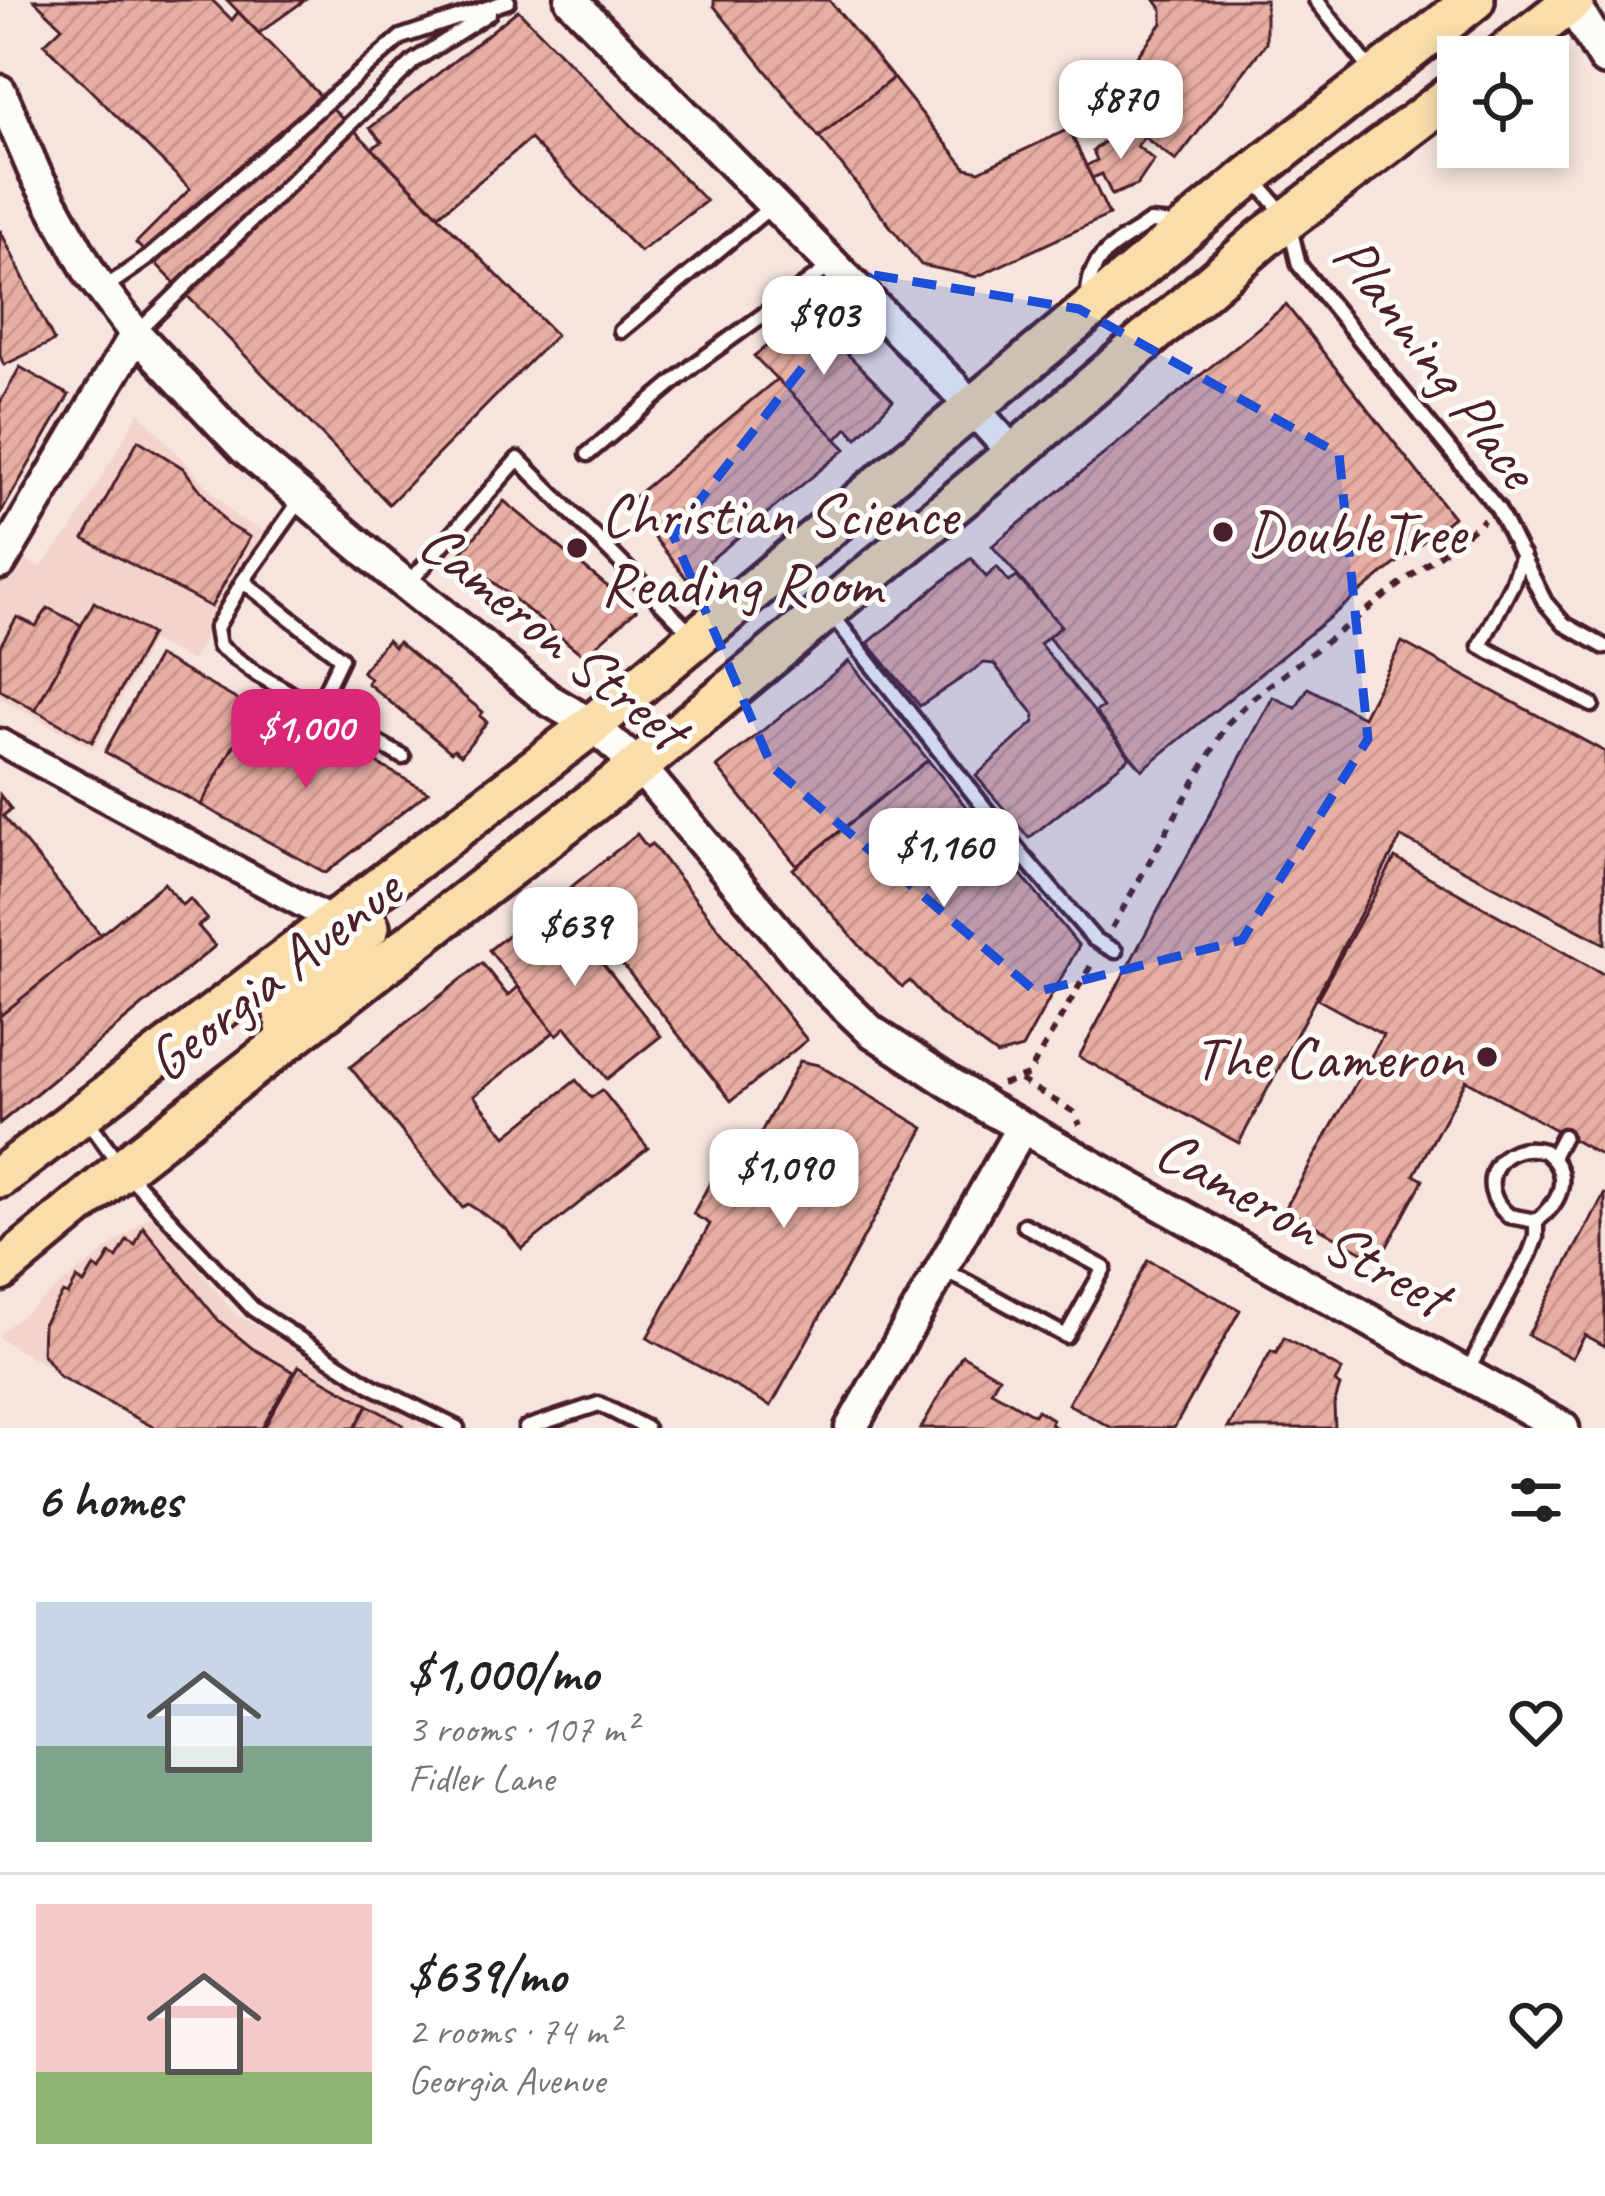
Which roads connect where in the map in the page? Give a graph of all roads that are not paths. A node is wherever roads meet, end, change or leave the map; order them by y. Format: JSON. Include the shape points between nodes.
{"nodes":[{"id":1,"x":509,"y":0,"type":"edge"},
{"id":2,"x":571,"y":0,"type":"edge"},
{"id":3,"x":1316,"y":0,"type":"edge"},
{"id":4,"x":1474,"y":0,"type":"edge"},
{"id":5,"x":1572,"y":1,"type":"edge"},
{"id":6,"x":1528,"y":36,"type":"edge"},
{"id":7,"x":1605,"y":58,"type":"edge"},
{"id":8,"x":1376,"y":77,"type":"junction"},
{"id":9,"x":0,"y":92,"type":"edge"},
{"id":10,"x":1437,"y":106,"type":"edge"},
{"id":11,"x":1251,"y":175,"type":"junction"},
{"id":12,"x":773,"y":204,"type":"junction"},
{"id":13,"x":1288,"y":218,"type":"junction"},
{"id":14,"x":833,"y":265,"type":"junction"},
{"id":15,"x":102,"y":290,"type":"junction"},
{"id":16,"x":621,"y":331,"type":"dead end"},
{"id":17,"x":136,"y":334,"type":"junction"},
{"id":18,"x":970,"y":407,"type":"junction"},
{"id":19,"x":587,"y":454,"type":"dead end"},
{"id":20,"x":1015,"y":454,"type":"junction"},
{"id":21,"x":302,"y":497,"type":"junction"},
{"id":22,"x":5,"y":542,"type":"edge"},
{"id":23,"x":1522,"y":555,"type":"junction"},
{"id":24,"x":243,"y":581,"type":"junction"},
{"id":25,"x":406,"y":585,"type":"junction"},
{"id":26,"x":827,"y":609,"type":"junction"},
{"id":27,"x":696,"y":638,"type":"junction"},
{"id":28,"x":1605,"y":647,"type":"edge"},
{"id":29,"x":1592,"y":705,"type":"dead end"},
{"id":30,"x":317,"y":708,"type":"junction"},
{"id":31,"x":592,"y":725,"type":"junction"},
{"id":32,"x":0,"y":742,"type":"edge"},
{"id":33,"x":403,"y":757,"type":"dead end"},
{"id":34,"x":639,"y":766,"type":"junction"},
{"id":35,"x":430,"y":849,"type":"junction"},
{"id":36,"x":334,"y":922,"type":"junction"},
{"id":37,"x":1109,"y":948,"type":"road end"},
{"id":38,"x":288,"y":1038,"type":"junction"},
{"id":39,"x":83,"y":1114,"type":"junction"},
{"id":40,"x":1022,"y":1127,"type":"junction"},
{"id":41,"x":1563,"y":1136,"type":"dead end"},
{"id":42,"x":1552,"y":1157,"type":"junction"},
{"id":43,"x":123,"y":1169,"type":"junction"},
{"id":44,"x":0,"y":1177,"type":"edge"},
{"id":45,"x":1536,"y":1221,"type":"junction"},
{"id":46,"x":1024,"y":1226,"type":"dead end"},
{"id":47,"x":940,"y":1268,"type":"junction"},
{"id":48,"x":0,"y":1271,"type":"edge"},
{"id":49,"x":1466,"y":1375,"type":"junction"},
{"id":50,"x":458,"y":1428,"type":"edge"},
{"id":51,"x":526,"y":1428,"type":"edge"},
{"id":52,"x":646,"y":1428,"type":"edge"},
{"id":53,"x":851,"y":1428,"type":"edge"},
{"id":54,"x":1563,"y":1428,"type":"edge"}],
"edges":[{"from":1,"to":15,"type":"lane","via":[[401,38]]},
{"from":1,"to":17,"type":"lane","via":[[414,61]]},
{"from":2,"to":12,"type":"street"},
{"from":3,"to":8,"type":"lane"},
{"from":4,"to":8,"type":"main road","name":"Georgia Avenue"},
{"from":5,"to":6,"type":"main road"},
{"from":5,"to":7,"type":"main road"},
{"from":8,"to":11,"type":"main road","name":"Georgia Avenue"},
{"from":9,"to":15,"type":"street","name":"Cameron Street","via":[[34,173]]},
{"from":10,"to":13,"type":"main road","name":"Georgia Avenue"},
{"from":11,"to":13,"type":"lane","name":"Planning Place"},
{"from":11,"to":18,"type":"main road","name":"Georgia Avenue"},
{"from":12,"to":14,"type":"street"},
{"from":12,"to":16,"type":"lane"},
{"from":13,"to":20,"type":"main road","name":"Georgia Avenue"},
{"from":13,"to":23,"type":"lane","name":"Planning Place","via":[[1299,266],[1498,508]]},
{"from":14,"to":18,"type":"street"},
{"from":14,"to":19,"type":"lane"},
{"from":15,"to":17,"type":"street","name":"Cameron Street"},
{"from":17,"to":21,"type":"street","name":"Cameron Street"},
{"from":17,"to":22,"type":"street"},
{"from":18,"to":20,"type":"street"},
{"from":18,"to":27,"type":"main road","name":"Georgia Avenue"},
{"from":20,"to":26,"type":"main road","name":"Georgia Avenue"},
{"from":21,"to":24,"type":"lane"},
{"from":21,"to":25,"type":"street","name":"Cameron Street"},
{"from":23,"to":28,"type":"lane","name":"Planning Place","via":[[1564,624]]},
{"from":23,"to":29,"type":"lane","via":[[1480,646]]},
{"from":24,"to":30,"type":"lane","via":[[341,658]]},
{"from":24,"to":30,"type":"lane","via":[[217,628],[219,646]]},
{"from":25,"to":27,"type":"lane","via":[[518,459]]},
{"from":25,"to":31,"type":"street","name":"Cameron Street"},
{"from":26,"to":34,"type":"main road","name":"Georgia Avenue"},
{"from":26,"to":37,"type":"lane","via":[[1022,856]]},
{"from":27,"to":31,"type":"main road","name":"Georgia Avenue"},
{"from":30,"to":33,"type":"lane"},
{"from":31,"to":34,"type":"street","name":"Cameron Street"},
{"from":31,"to":35,"type":"main road","name":"Georgia Avenue"},
{"from":32,"to":36,"type":"street"},
{"from":34,"to":38,"type":"main road","name":"Georgia Avenue"},
{"from":34,"to":40,"type":"street","name":"Cameron Street","via":[[819,982],[871,1031]]},
{"from":35,"to":36,"type":"main road","name":"Georgia Avenue"},
{"from":35,"to":38,"type":"main road","via":[[408,895],[281,1000]]},
{"from":36,"to":39,"type":"main road","name":"Georgia Avenue"},
{"from":38,"to":43,"type":"main road","name":"Georgia Avenue"},
{"from":39,"to":43,"type":"lane"},
{"from":39,"to":44,"type":"main road","name":"Georgia Avenue"},
{"from":40,"to":47,"type":"street"},
{"from":40,"to":49,"type":"street","name":"Cameron Street"},
{"from":41,"to":42,"type":"lane"},
{"from":42,"to":45,"type":"lane","via":[[1563,1181]]},
{"from":42,"to":45,"type":"lane","via":[[1513,1150],[1492,1172],[1499,1208]]},
{"from":43,"to":48,"type":"main road","name":"Georgia Avenue"},
{"from":43,"to":50,"type":"lane","via":[[253,1309],[374,1387]]},
{"from":45,"to":49,"type":"lane","via":[[1530,1252]]},
{"from":46,"to":47,"type":"lane","via":[[1104,1268],[1066,1336]]},
{"from":47,"to":53,"type":"street"},
{"from":49,"to":54,"type":"street","name":"Cameron Street"},
{"from":51,"to":52,"type":"lane","via":[[599,1404]]}]}
